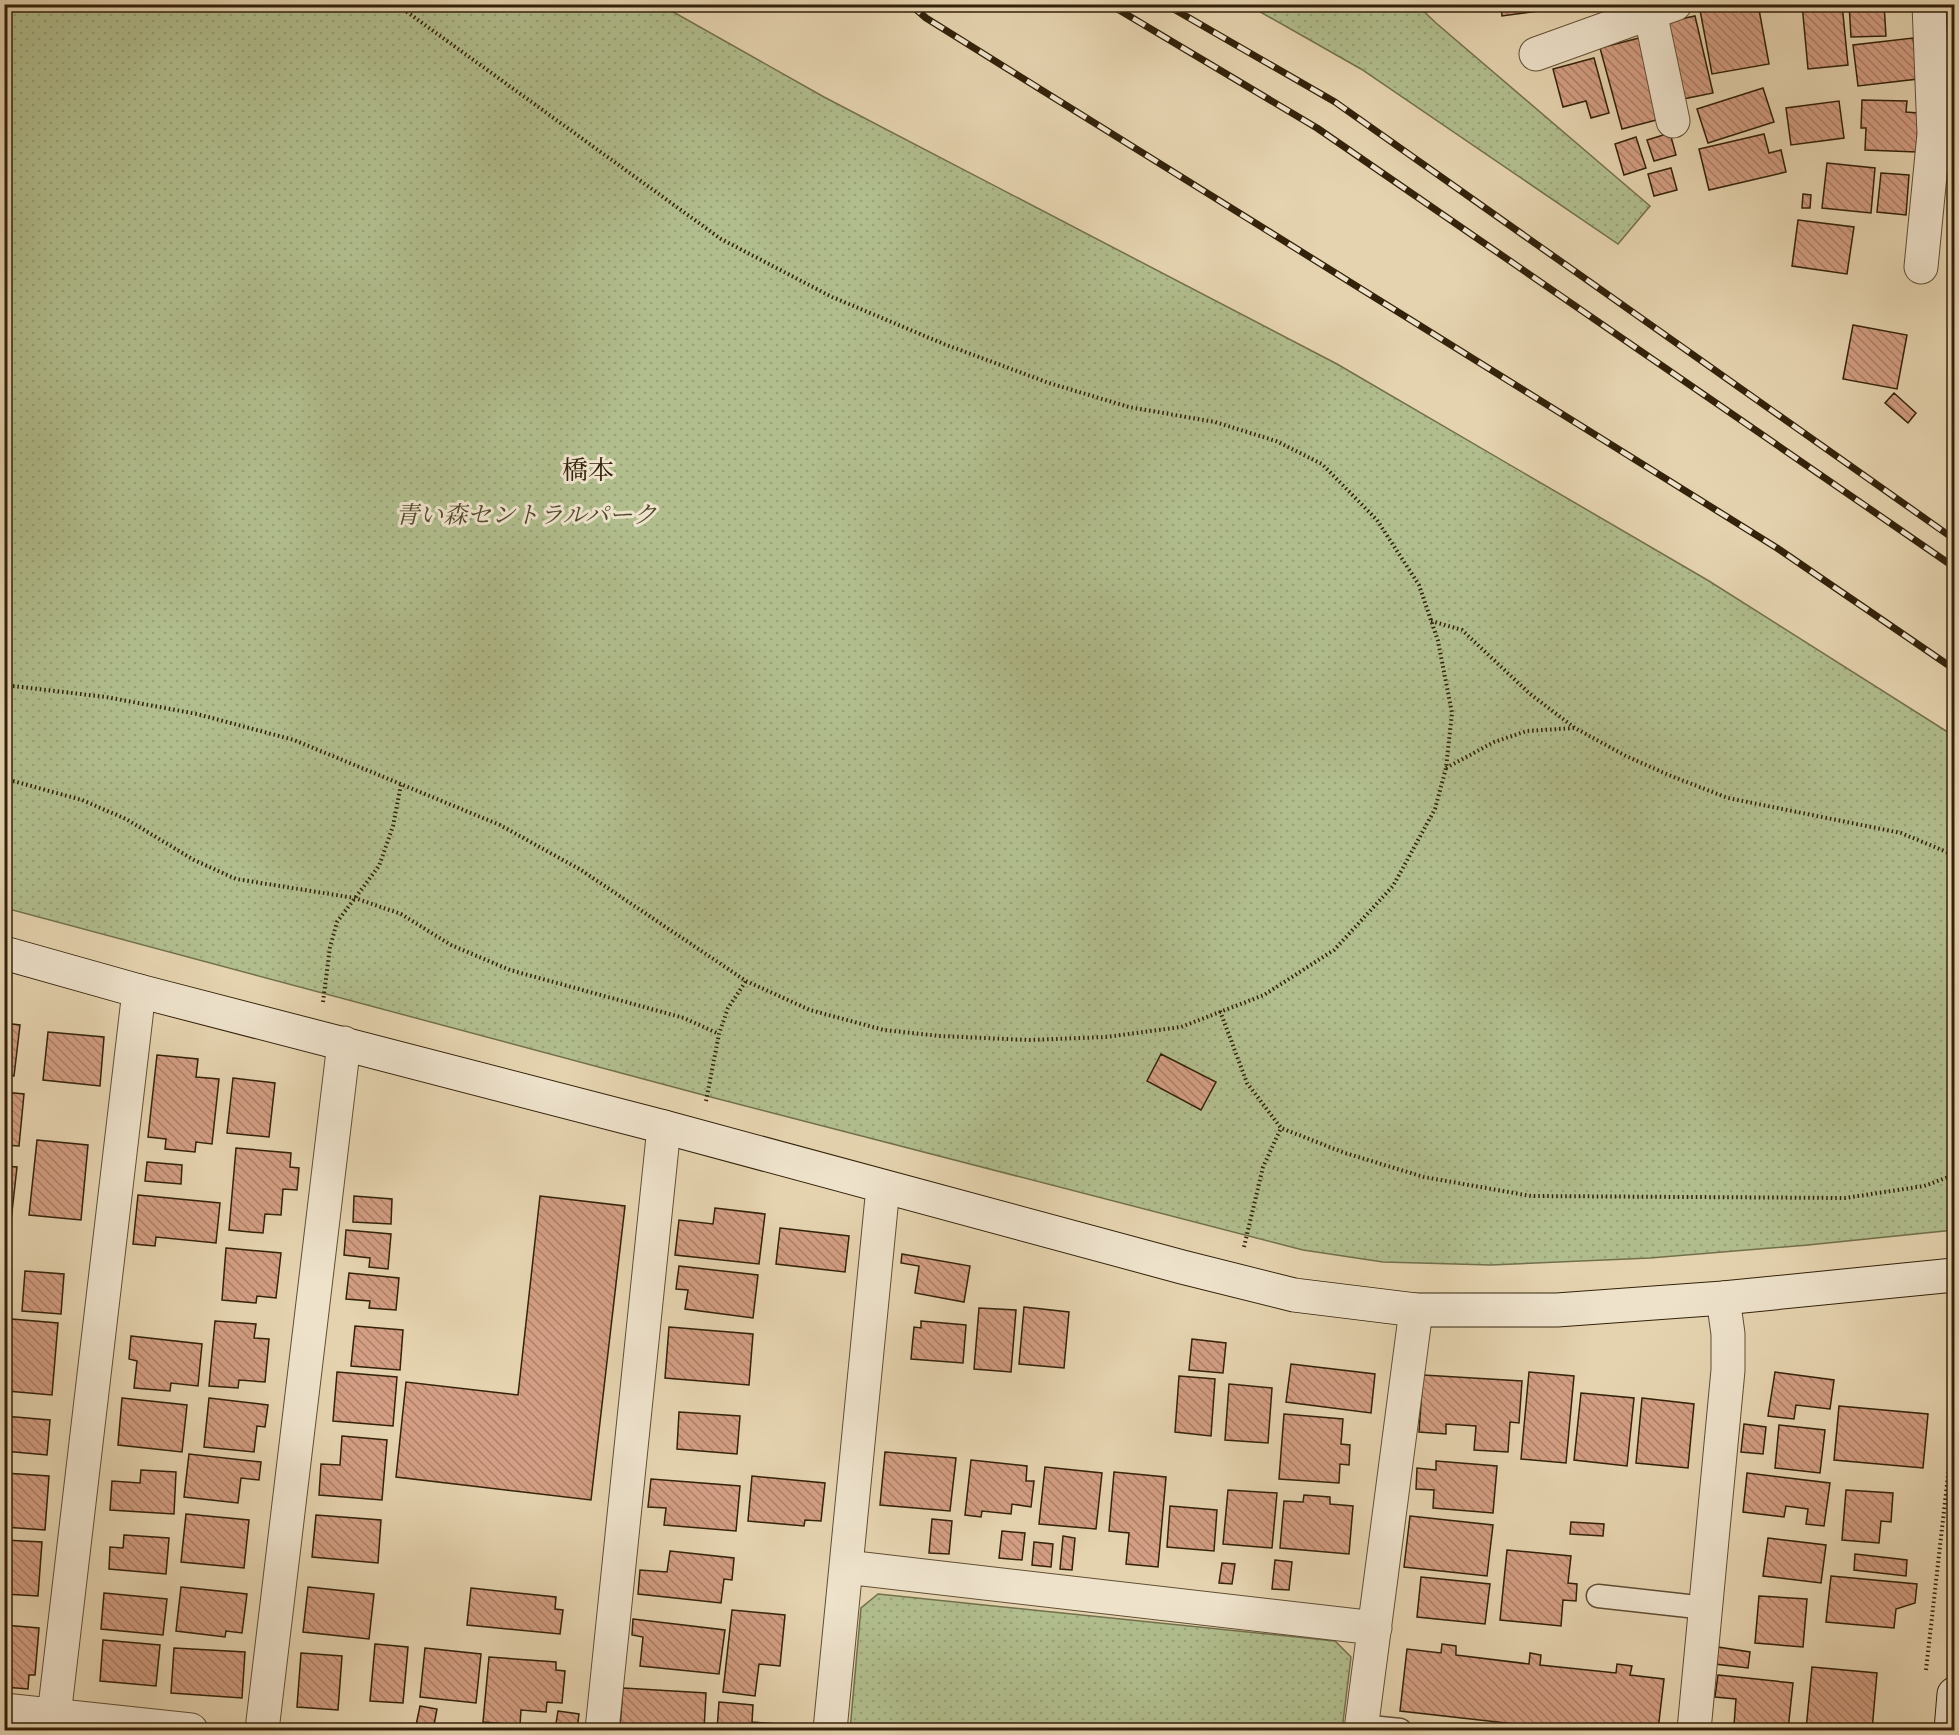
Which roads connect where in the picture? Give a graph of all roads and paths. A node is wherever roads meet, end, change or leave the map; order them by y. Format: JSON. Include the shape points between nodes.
{"nodes":[{"id":1,"x":396,"y":4,"type":"edge"},
{"id":2,"x":1929,"y":4,"type":"edge"},
{"id":3,"x":1663,"y":8,"type":"edge"},
{"id":4,"x":1536,"y":54,"type":"dead end"},
{"id":5,"x":1672,"y":121,"type":"dead end"},
{"id":6,"x":1921,"y":267,"type":"dead end"},
{"id":7,"x":1431,"y":620,"type":"junction"},
{"id":8,"x":4,"y":686,"type":"edge"},
{"id":9,"x":1575,"y":728,"type":"junction"},
{"id":10,"x":1446,"y":768,"type":"junction"},
{"id":11,"x":4,"y":781,"type":"edge"},
{"id":12,"x":401,"y":784,"type":"junction"},
{"id":13,"x":1954,"y":855,"type":"edge"},
{"id":14,"x":355,"y":898,"type":"junction"},
{"id":15,"x":4,"y":952,"type":"edge"},
{"id":16,"x":746,"y":981,"type":"junction"},
{"id":17,"x":139,"y":991,"type":"junction"},
{"id":18,"x":323,"y":1004,"type":"dead end"},
{"id":19,"x":1220,"y":1011,"type":"junction"},
{"id":20,"x":719,"y":1034,"type":"junction"},
{"id":21,"x":344,"y":1043,"type":"junction"},
{"id":22,"x":704,"y":1109,"type":"dead end"},
{"id":23,"x":664,"y":1127,"type":"junction"},
{"id":24,"x":1281,"y":1128,"type":"junction"},
{"id":25,"x":1954,"y":1175,"type":"edge"},
{"id":26,"x":883,"y":1187,"type":"junction"},
{"id":27,"x":1243,"y":1250,"type":"dead end"},
{"id":28,"x":1954,"y":1275,"type":"edge"},
{"id":29,"x":1723,"y":1298,"type":"junction"},
{"id":30,"x":1416,"y":1310,"type":"junction"},
{"id":31,"x":1953,"y":1431,"type":"edge"},
{"id":32,"x":846,"y":1567,"type":"junction"},
{"id":33,"x":1598,"y":1596,"type":"dead end"},
{"id":34,"x":1706,"y":1608,"type":"junction"},
{"id":35,"x":1375,"y":1628,"type":"junction"},
{"id":36,"x":1926,"y":1673,"type":"dead end"},
{"id":37,"x":1954,"y":1694,"type":"edge"},
{"id":38,"x":4,"y":1710,"type":"edge"},
{"id":39,"x":54,"y":1716,"type":"junction"},
{"id":40,"x":1361,"y":1729,"type":"edge"},
{"id":41,"x":191,"y":1731,"type":"edge"},
{"id":42,"x":262,"y":1731,"type":"edge"},
{"id":43,"x":602,"y":1731,"type":"edge"},
{"id":44,"x":830,"y":1731,"type":"edge"},
{"id":45,"x":1400,"y":1731,"type":"edge"},
{"id":46,"x":1694,"y":1731,"type":"edge"},
{"id":47,"x":1951,"y":1731,"type":"edge"}],
"edges":[{"from":1,"to":7,"type":"path","via":[[721,239],[832,297],[1049,384],[1129,407],[1215,422],[1276,441],[1322,464],[1377,520],[1419,585]]},
{"from":2,"to":6,"type":"street","via":[[1935,134]]},
{"from":3,"to":4,"type":"street"},
{"from":3,"to":5,"type":"street"},
{"from":7,"to":9,"type":"path","via":[[1462,630],[1530,694]]},
{"from":7,"to":10,"type":"path","via":[[1452,713]]},
{"from":8,"to":12,"type":"path","via":[[106,697],[197,714],[294,740]]},
{"from":9,"to":10,"type":"path","via":[[1527,731],[1494,742]]},
{"from":9,"to":13,"type":"path","via":[[1626,756],[1728,798],[1901,833]]},
{"from":10,"to":19,"type":"path","via":[[1435,809],[1393,885],[1334,950],[1264,995]]},
{"from":11,"to":14,"type":"path","via":[[82,800],[126,819],[194,861],[236,879]]},
{"from":12,"to":14,"type":"path","via":[[393,826],[379,866]]},
{"from":12,"to":16,"type":"path","via":[[500,825],[581,870]]},
{"from":14,"to":18,"type":"path","via":[[337,922]]},
{"from":14,"to":20,"type":"path","via":[[400,914],[451,945],[510,970],[684,1018]]},
{"from":15,"to":17,"type":"street"},
{"from":16,"to":19,"type":"path","via":[[810,1010],[884,1030],[940,1036],[1029,1040],[1106,1037],[1181,1027]]},
{"from":16,"to":20,"type":"path","via":[[728,1008]]},
{"from":17,"to":21,"type":"street"},
{"from":17,"to":39,"type":"street"},
{"from":19,"to":24,"type":"path","via":[[1247,1083]]},
{"from":20,"to":22,"type":"path"},
{"from":21,"to":23,"type":"street"},
{"from":21,"to":42,"type":"street"},
{"from":23,"to":26,"type":"street"},
{"from":23,"to":43,"type":"street"},
{"from":24,"to":25,"type":"path","via":[[1424,1177],[1531,1196],[1845,1197],[1924,1186]]},
{"from":24,"to":27,"type":"path","via":[[1263,1167]]},
{"from":26,"to":30,"type":"street","via":[[1294,1295]]},
{"from":26,"to":32,"type":"street"},
{"from":28,"to":29,"type":"street"},
{"from":29,"to":30,"type":"street","via":[[1557,1311]]},
{"from":29,"to":34,"type":"street","via":[[1728,1370]]},
{"from":30,"to":35,"type":"street"},
{"from":31,"to":36,"type":"path"},
{"from":32,"to":35,"type":"street"},
{"from":32,"to":44,"type":"street"},
{"from":33,"to":34,"type":"lane"},
{"from":34,"to":46,"type":"street"},
{"from":35,"to":40,"type":"street"},
{"from":37,"to":47,"type":"street"},
{"from":38,"to":39,"type":"street"},
{"from":39,"to":41,"type":"street"},
{"from":40,"to":45,"type":"lane"}]}
